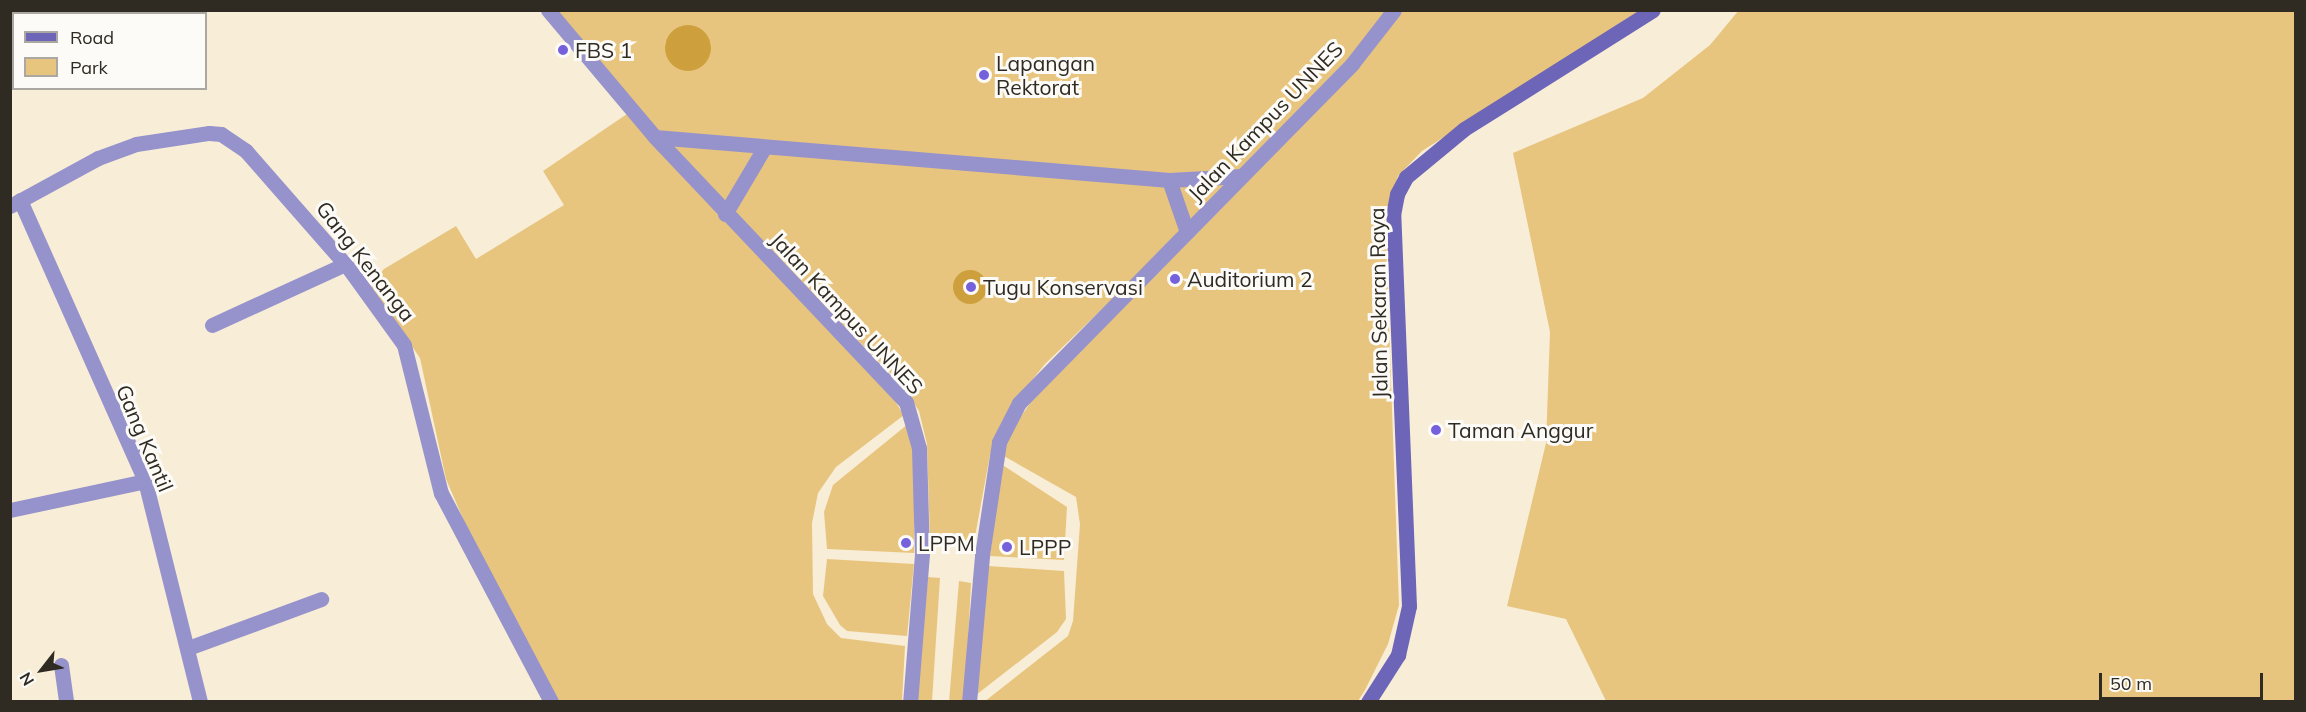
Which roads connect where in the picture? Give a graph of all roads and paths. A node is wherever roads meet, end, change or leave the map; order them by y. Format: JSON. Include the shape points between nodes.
{"nodes":[{"id":1,"x":548,"y":10,"type":"edge"},
{"id":2,"x":1394,"y":10,"type":"edge"},
{"id":3,"x":1653,"y":10,"type":"edge"},
{"id":4,"x":655,"y":137,"type":"junction"},
{"id":5,"x":764,"y":148,"type":"junction"},
{"id":6,"x":1242,"y":176,"type":"junction"},
{"id":7,"x":1169,"y":180,"type":"junction"},
{"id":8,"x":15,"y":203,"type":"edge"},
{"id":9,"x":725,"y":214,"type":"junction"},
{"id":10,"x":1187,"y":232,"type":"junction"},
{"id":11,"x":345,"y":264,"type":"junction"},
{"id":12,"x":212,"y":325,"type":"dead end"},
{"id":13,"x":145,"y":481,"type":"junction"},
{"id":14,"x":10,"y":510,"type":"edge"},
{"id":15,"x":321,"y":599,"type":"dead end"},
{"id":16,"x":188,"y":648,"type":"junction"},
{"id":17,"x":61,"y":665,"type":"dead end"},
{"id":18,"x":66,"y":702,"type":"edge"},
{"id":19,"x":200,"y":702,"type":"edge"},
{"id":20,"x":551,"y":702,"type":"edge"},
{"id":21,"x":910,"y":702,"type":"edge"},
{"id":22,"x":969,"y":702,"type":"edge"},
{"id":23,"x":1368,"y":702,"type":"edge"}],
"edges":[{"from":1,"to":4,"type":"street","name":"Jalan Kampus UNNES"},
{"from":2,"to":6,"type":"street","name":"Jalan Kampus UNNES","via":[[1352,64]]},
{"from":3,"to":23,"type":"main road","name":"Jalan Sekaran Raya","via":[[1623,34],[1464,129],[1406,177],[1397,194],[1393,214],[1409,598],[1398,655]]},
{"from":4,"to":5,"type":"street","name":"Jalan Kampus UNNES"},
{"from":4,"to":9,"type":"street","name":"Jalan Kampus UNNES"},
{"from":5,"to":7,"type":"street","name":"Jalan Kampus UNNES"},
{"from":5,"to":9,"type":"street"},
{"from":6,"to":7,"type":"street"},
{"from":6,"to":10,"type":"street","name":"Jalan Kampus UNNES"},
{"from":7,"to":10,"type":"street","name":"Jalan Kampus UNNES"},
{"from":8,"to":11,"type":"street","name":"Gang Kenanga","via":[[136,144],[221,134],[268,173]]},
{"from":8,"to":13,"type":"street","name":"Gang Kantil"},
{"from":9,"to":21,"type":"street","name":"Jalan Kampus UNNES","via":[[896,391],[912,415],[919,448],[922,565]]},
{"from":10,"to":22,"type":"street","name":"Jalan Kampus UNNES","via":[[1039,377],[1004,427],[982,555]]},
{"from":11,"to":12,"type":"street"},
{"from":11,"to":20,"type":"street","name":"Gang Kenanga","via":[[404,345],[441,493]]},
{"from":13,"to":14,"type":"street"},
{"from":13,"to":16,"type":"street","name":"Gang Kantil"},
{"from":15,"to":16,"type":"street"},
{"from":16,"to":19,"type":"street","name":"Gang Kantil"},
{"from":17,"to":18,"type":"street"}]}
